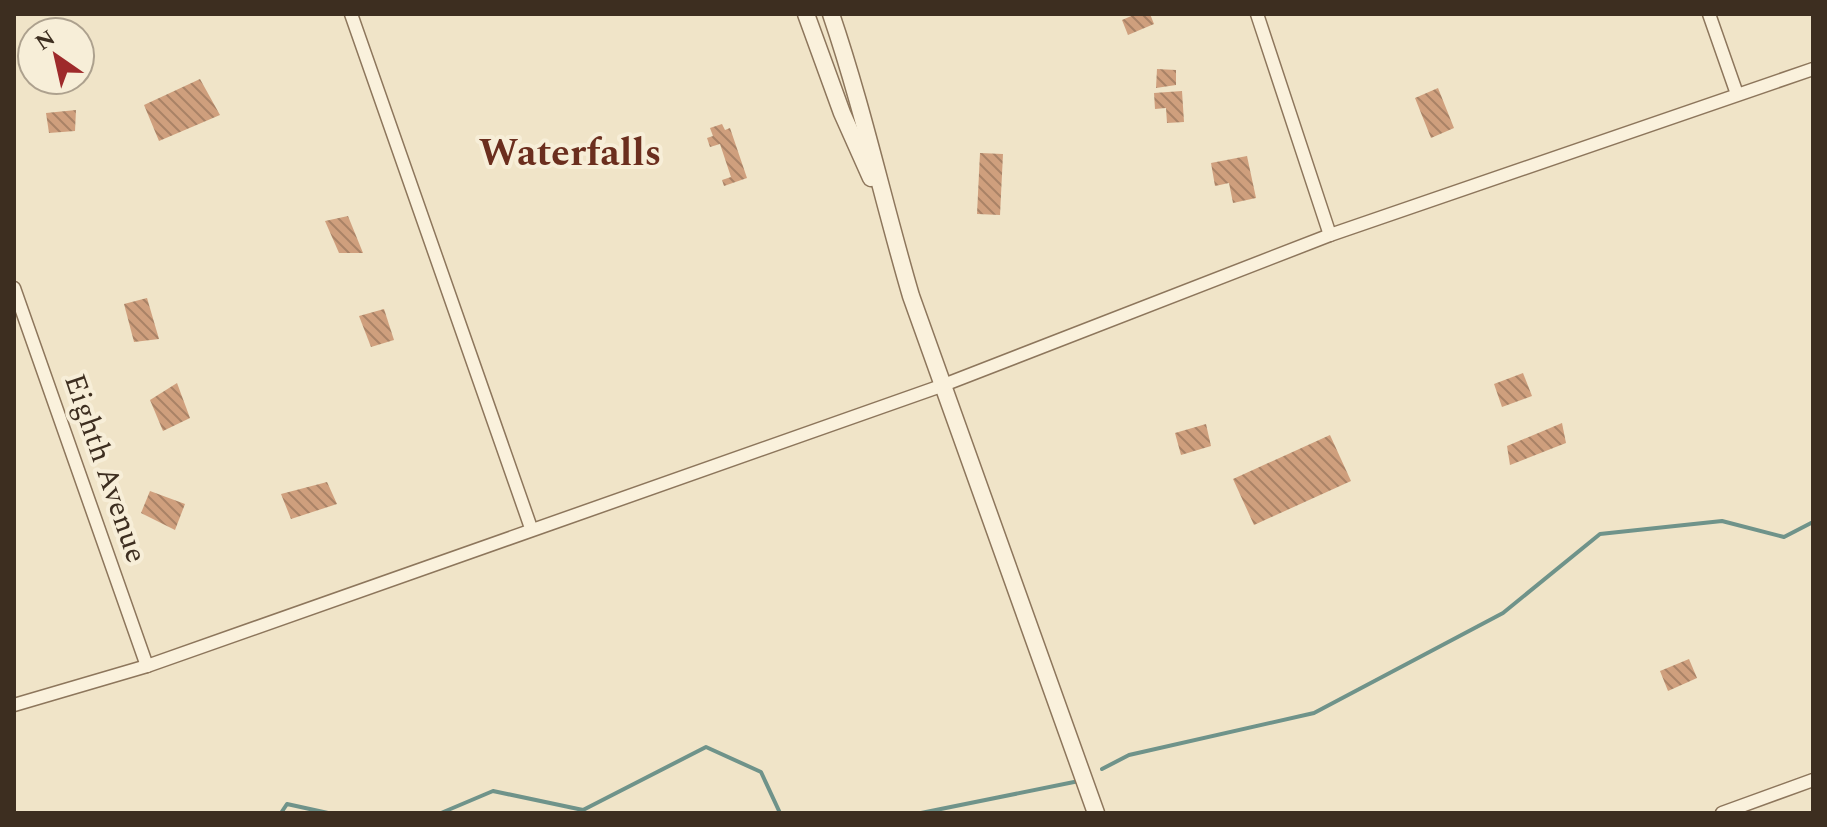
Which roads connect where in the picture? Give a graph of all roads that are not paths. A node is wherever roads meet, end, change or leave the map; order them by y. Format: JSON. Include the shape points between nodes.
{"nodes":[{"id":1,"x":351,"y":14,"type":"edge"},
{"id":2,"x":806,"y":14,"type":"edge"},
{"id":3,"x":831,"y":14,"type":"edge"},
{"id":4,"x":1257,"y":14,"type":"edge"},
{"id":5,"x":1709,"y":14,"type":"edge"},
{"id":6,"x":1813,"y":69,"type":"edge"},
{"id":7,"x":1737,"y":94,"type":"junction"},
{"id":8,"x":886,"y":212,"type":"junction"},
{"id":9,"x":1330,"y":235,"type":"junction"},
{"id":10,"x":14,"y":288,"type":"edge"},
{"id":11,"x":941,"y":386,"type":"junction"},
{"id":12,"x":531,"y":528,"type":"junction"},
{"id":13,"x":147,"y":666,"type":"junction"},
{"id":14,"x":14,"y":705,"type":"edge"},
{"id":15,"x":1813,"y":780,"type":"edge"},
{"id":16,"x":1096,"y":813,"type":"edge"},
{"id":17,"x":1722,"y":813,"type":"edge"}],
"edges":[{"from":1,"to":12,"type":"street"},
{"from":2,"to":8,"type":"street"},
{"from":3,"to":8,"type":"street","via":[[862,107]]},
{"from":4,"to":9,"type":"street"},
{"from":5,"to":7,"type":"street"},
{"from":6,"to":7,"type":"street"},
{"from":7,"to":9,"type":"street"},
{"from":8,"to":11,"type":"street"},
{"from":9,"to":11,"type":"street"},
{"from":10,"to":13,"type":"street","name":"Eighth Avenue"},
{"from":11,"to":12,"type":"street"},
{"from":11,"to":16,"type":"street"},
{"from":12,"to":13,"type":"street"},
{"from":13,"to":14,"type":"street"},
{"from":15,"to":17,"type":"street"}]}
